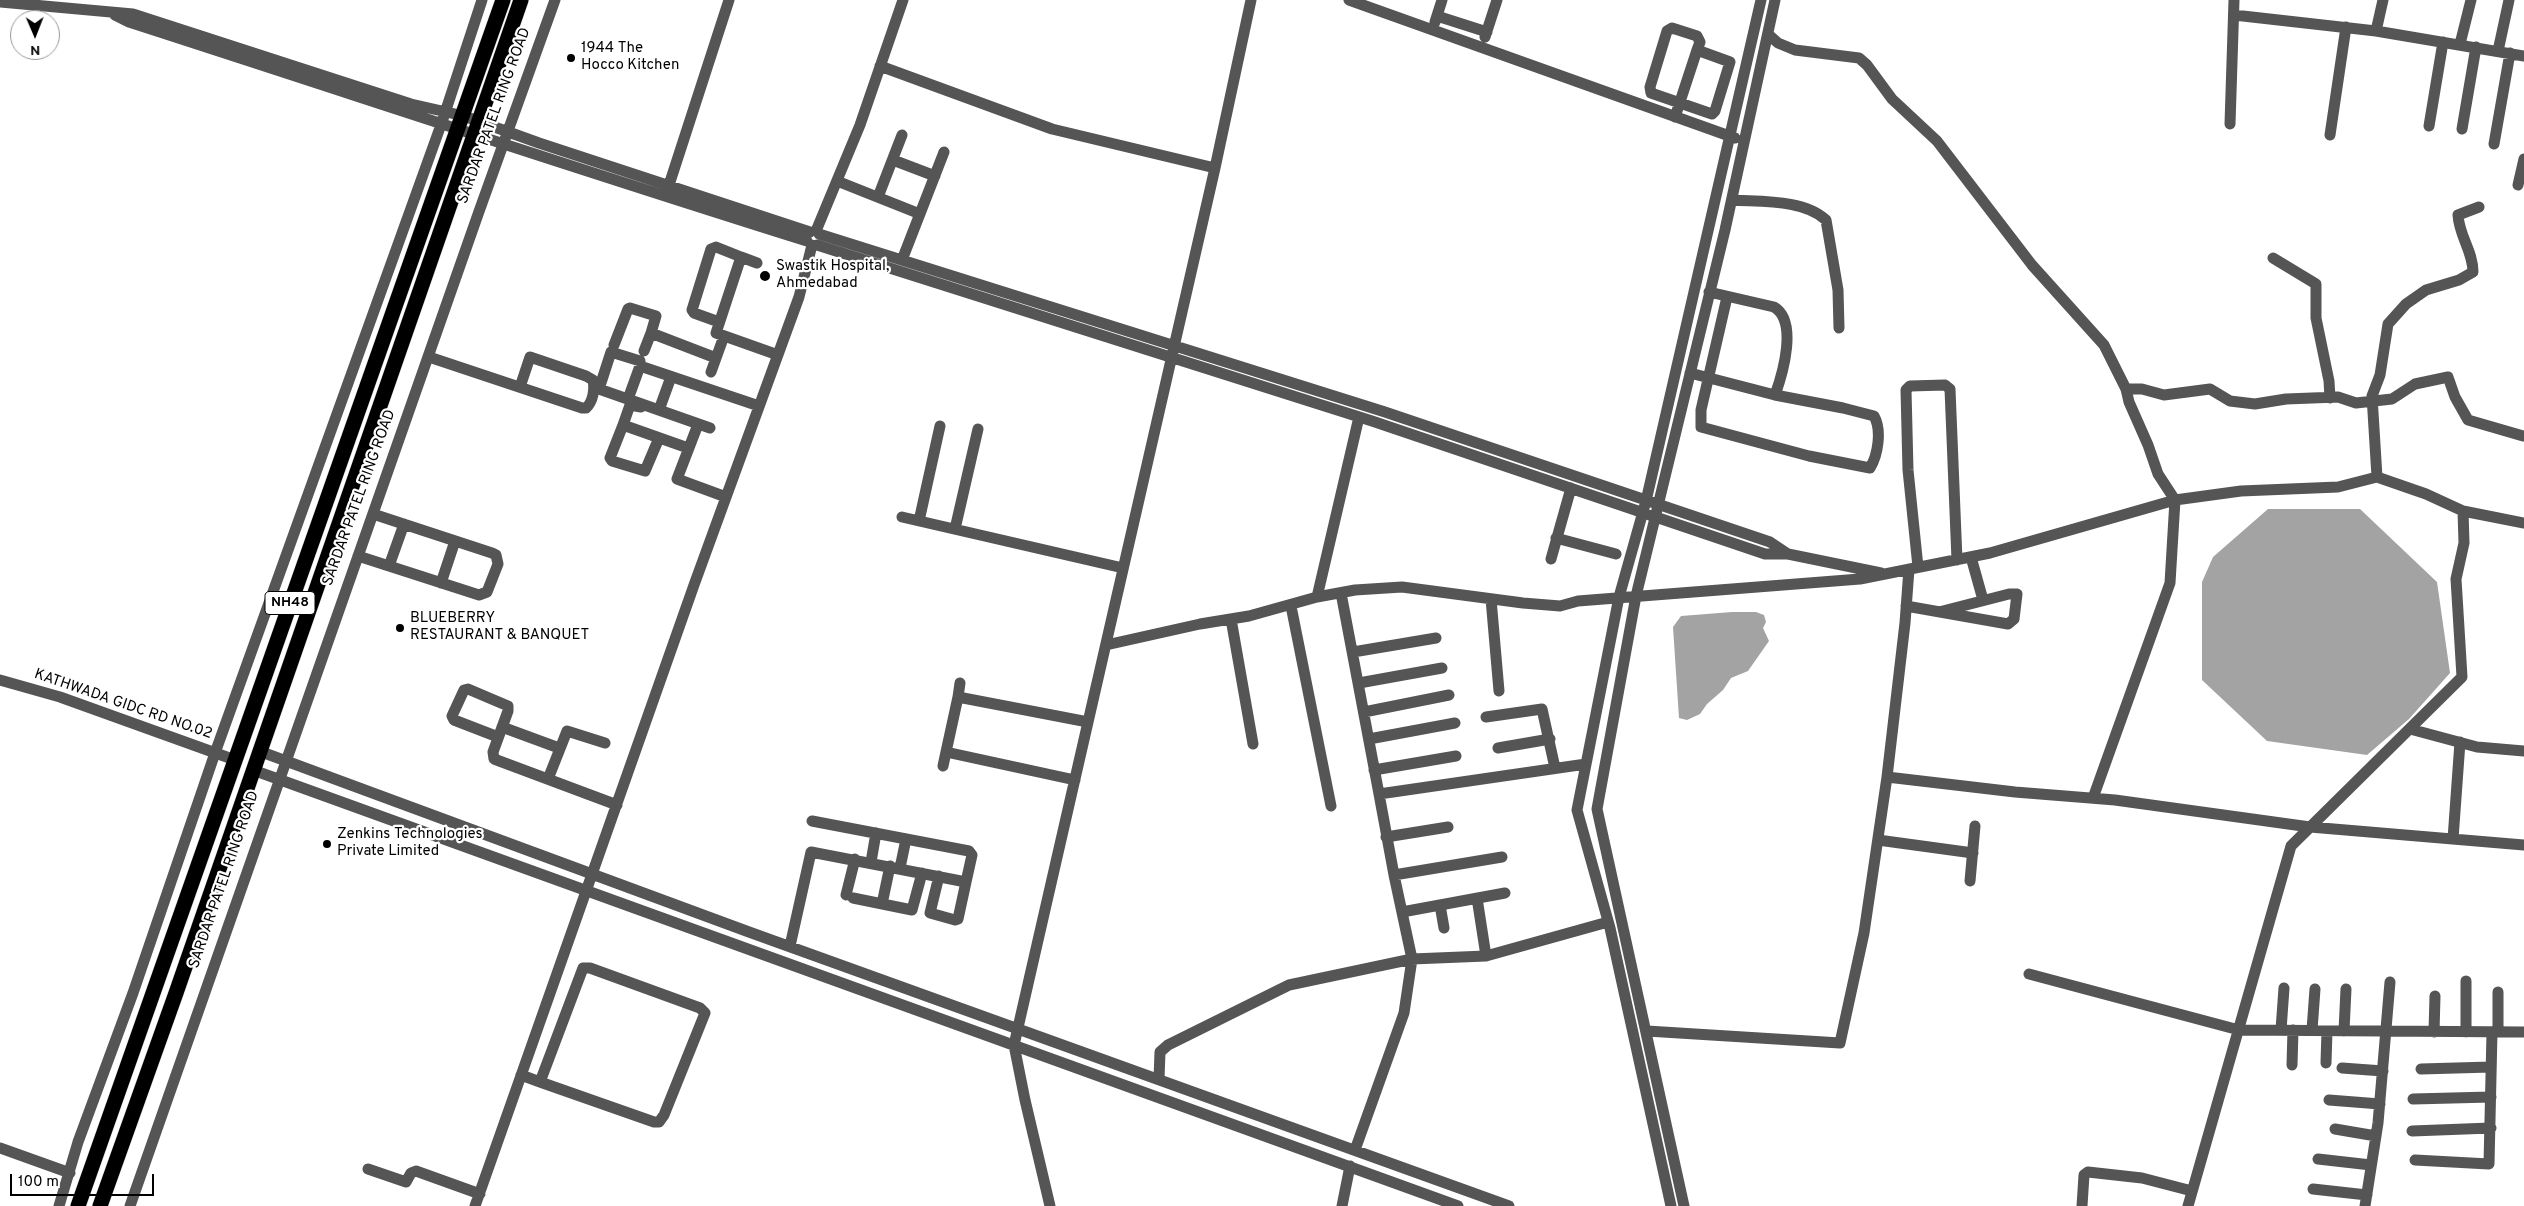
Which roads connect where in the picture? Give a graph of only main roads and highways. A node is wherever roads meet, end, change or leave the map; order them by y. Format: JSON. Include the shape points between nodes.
{"nodes":[{"id":1,"x":503,"y":0,"type":"edge"},
{"id":2,"x":521,"y":0,"type":"edge"},
{"id":3,"x":78,"y":1206,"type":"edge"},
{"id":4,"x":100,"y":1206,"type":"edge"}],
"edges":[{"from":1,"to":3,"type":"highway","name":"SARDAR PATEL RING ROAD","number":"NH48"},
{"from":2,"to":4,"type":"highway","name":"SARDAR PATEL RING ROAD","number":"NH48"}]}
